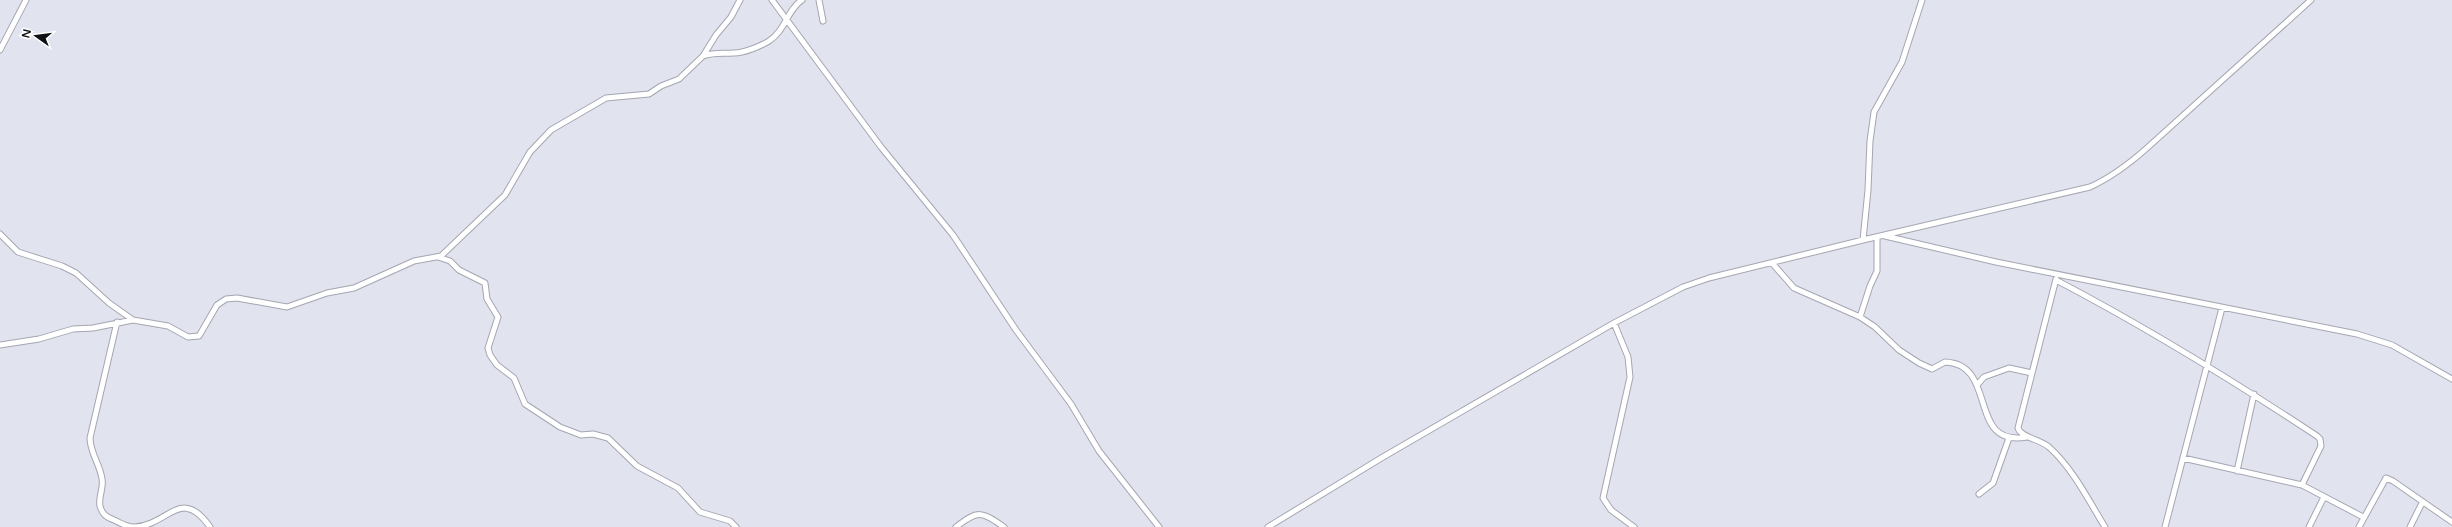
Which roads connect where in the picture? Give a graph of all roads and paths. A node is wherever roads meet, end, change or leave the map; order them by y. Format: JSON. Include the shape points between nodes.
{"nodes":[{"id":1,"x":26,"y":0,"type":"edge"},
{"id":2,"x":740,"y":0,"type":"edge"},
{"id":3,"x":772,"y":0,"type":"edge"},
{"id":4,"x":802,"y":0,"type":"edge"},
{"id":5,"x":819,"y":0,"type":"edge"},
{"id":6,"x":1922,"y":0,"type":"edge"},
{"id":7,"x":2311,"y":0,"type":"edge"},
{"id":8,"x":786,"y":20,"type":"junction"},
{"id":9,"x":823,"y":21,"type":"dead end"},
{"id":10,"x":0,"y":50,"type":"edge"},
{"id":11,"x":704,"y":56,"type":"junction"},
{"id":12,"x":0,"y":234,"type":"edge"},
{"id":13,"x":1884,"y":236,"type":"junction"},
{"id":14,"x":1877,"y":237,"type":"junction"},
{"id":15,"x":1863,"y":240,"type":"junction"},
{"id":16,"x":438,"y":258,"type":"junction"},
{"id":17,"x":1772,"y":263,"type":"junction"},
{"id":18,"x":2054,"y":274,"type":"junction"},
{"id":19,"x":2056,"y":280,"type":"junction"},
{"id":20,"x":2222,"y":308,"type":"junction"},
{"id":21,"x":1860,"y":317,"type":"junction"},
{"id":22,"x":134,"y":320,"type":"junction"},
{"id":23,"x":117,"y":322,"type":"junction"},
{"id":24,"x":1614,"y":323,"type":"junction"},
{"id":25,"x":0,"y":345,"type":"edge"},
{"id":26,"x":2207,"y":366,"type":"junction"},
{"id":27,"x":2032,"y":373,"type":"junction"},
{"id":28,"x":1971,"y":374,"type":"junction"},
{"id":29,"x":1984,"y":377,"type":"junction"},
{"id":30,"x":2452,"y":379,"type":"edge"},
{"id":31,"x":1977,"y":385,"type":"junction"},
{"id":32,"x":2254,"y":394,"type":"junction"},
{"id":33,"x":2027,"y":437,"type":"junction"},
{"id":34,"x":2009,"y":438,"type":"junction"},
{"id":35,"x":2183,"y":458,"type":"junction"},
{"id":36,"x":2237,"y":471,"type":"junction"},
{"id":37,"x":2302,"y":485,"type":"junction"},
{"id":38,"x":1979,"y":494,"type":"dead end"},
{"id":39,"x":2324,"y":497,"type":"junction"},
{"id":40,"x":2422,"y":503,"type":"junction"},
{"id":41,"x":2363,"y":517,"type":"junction"},
{"id":42,"x":2452,"y":522,"type":"edge"},
{"id":43,"x":210,"y":527,"type":"edge"},
{"id":44,"x":736,"y":527,"type":"edge"},
{"id":45,"x":956,"y":527,"type":"edge"},
{"id":46,"x":1004,"y":527,"type":"edge"},
{"id":47,"x":1159,"y":527,"type":"edge"},
{"id":48,"x":1268,"y":527,"type":"edge"},
{"id":49,"x":1634,"y":527,"type":"edge"},
{"id":50,"x":2105,"y":527,"type":"edge"},
{"id":51,"x":2165,"y":527,"type":"edge"},
{"id":52,"x":2309,"y":527,"type":"edge"},
{"id":53,"x":2359,"y":527,"type":"edge"},
{"id":54,"x":2410,"y":527,"type":"edge"}],
"edges":[{"from":1,"to":10,"type":"street"},
{"from":2,"to":11,"type":"street","via":[[732,17],[716,35]]},
{"from":3,"to":8,"type":"street"},
{"from":4,"to":8,"type":"street"},
{"from":5,"to":9,"type":"street"},
{"from":6,"to":15,"type":"street","via":[[1902,62],[1874,112]]},
{"from":7,"to":13,"type":"street","via":[[2167,131],[2119,172],[2104,181],[2077,191]]},
{"from":8,"to":11,"type":"street","via":[[777,34],[766,43],[738,53]]},
{"from":8,"to":47,"type":"street","via":[[924,202],[953,235],[1016,330],[1071,404],[1099,451]]},
{"from":11,"to":16,"type":"street","via":[[679,79],[649,94],[606,98],[555,128],[530,152],[505,195]]},
{"from":12,"to":22,"type":"street","via":[[18,252],[76,273],[109,303]]},
{"from":13,"to":14,"type":"street"},
{"from":13,"to":18,"type":"street"},
{"from":14,"to":15,"type":"street"},
{"from":14,"to":21,"type":"street","via":[[1877,271]]},
{"from":15,"to":17,"type":"street"},
{"from":16,"to":22,"type":"street","via":[[414,261],[354,288],[327,293],[288,307],[237,298],[226,299],[217,305],[196,337],[188,337],[168,326]]},
{"from":16,"to":44,"type":"street","via":[[450,261],[459,270],[485,283],[487,299],[498,317],[488,348],[490,355],[497,365],[514,378],[526,404],[560,427],[581,435],[593,434],[608,438],[637,466],[678,488],[700,512],[730,522]]},
{"from":17,"to":21,"type":"street","via":[[1794,288]]},
{"from":17,"to":24,"type":"street","via":[[1682,287]]},
{"from":18,"to":19,"type":"street"},
{"from":18,"to":20,"type":"street"},
{"from":19,"to":26,"type":"street","via":[[2108,306]]},
{"from":19,"to":27,"type":"street"},
{"from":20,"to":26,"type":"street"},
{"from":20,"to":30,"type":"street","via":[[2374,338],[2406,352]]},
{"from":21,"to":28,"type":"street","via":[[1889,343],[1924,366],[1932,369],[1950,362],[1964,367]]},
{"from":22,"to":23,"type":"street"},
{"from":23,"to":25,"type":"street"},
{"from":23,"to":43,"type":"street","via":[[90,438],[102,478],[99,501],[101,509],[108,518],[135,527],[152,523],[177,508],[189,508],[201,515]]},
{"from":24,"to":48,"type":"street"},
{"from":24,"to":49,"type":"street","via":[[1628,357],[1630,377],[1603,498],[1611,510]]},
{"from":26,"to":32,"type":"street"},
{"from":26,"to":35,"type":"street"},
{"from":27,"to":29,"type":"street","via":[[2009,368]]},
{"from":27,"to":33,"type":"street","via":[[2018,428],[2020,433]]},
{"from":28,"to":29,"type":"street"},
{"from":28,"to":31,"type":"street"},
{"from":29,"to":31,"type":"street"},
{"from":31,"to":34,"type":"street","via":[[1992,425],[2000,435]]},
{"from":32,"to":36,"type":"street"},
{"from":32,"to":37,"type":"street","via":[[2320,439],[2320,446]]},
{"from":33,"to":34,"type":"street"},
{"from":33,"to":50,"type":"street","via":[[2044,442],[2057,455]]},
{"from":34,"to":38,"type":"street","via":[[1993,483]]},
{"from":35,"to":36,"type":"street"},
{"from":35,"to":51,"type":"street"},
{"from":36,"to":37,"type":"street"},
{"from":37,"to":39,"type":"street"},
{"from":39,"to":41,"type":"street"},
{"from":39,"to":52,"type":"street"},
{"from":40,"to":41,"type":"street","via":[[2386,478]]},
{"from":40,"to":42,"type":"street"},
{"from":40,"to":54,"type":"street"},
{"from":41,"to":53,"type":"street"},
{"from":45,"to":46,"type":"street","via":[[972,515],[978,514],[986,515]]}]}
